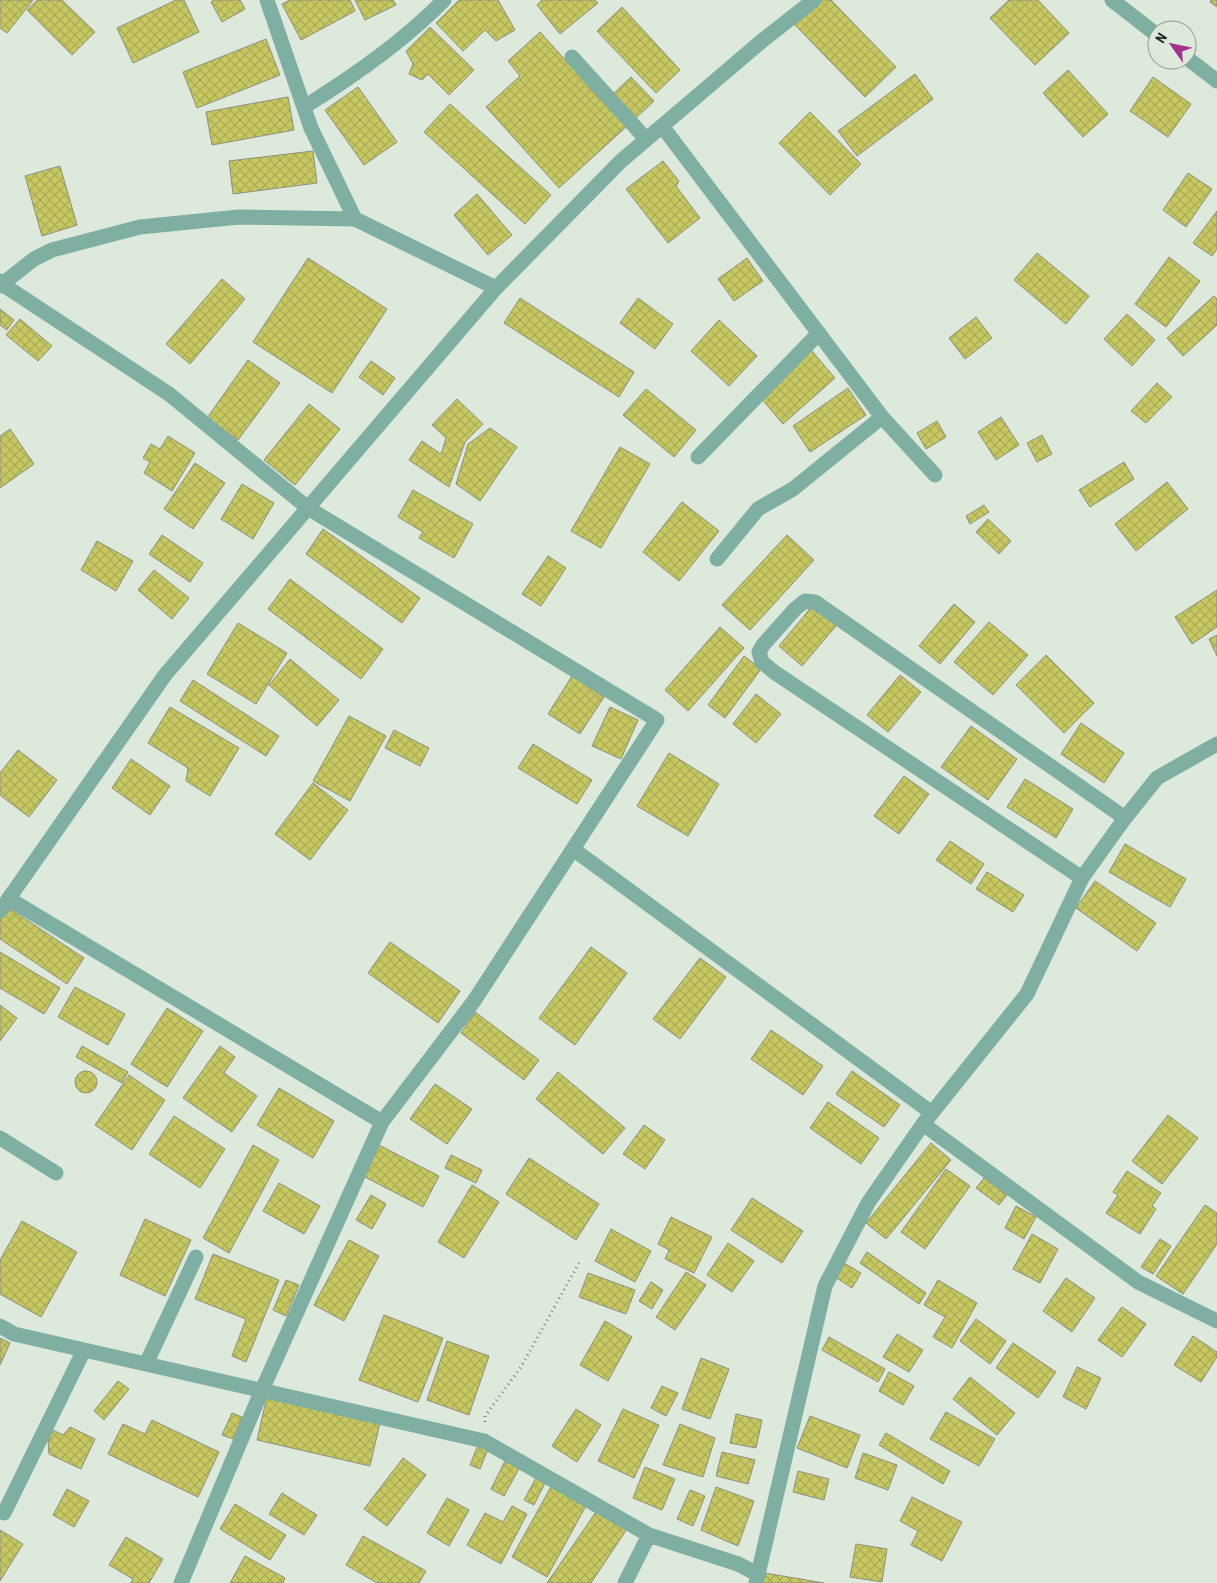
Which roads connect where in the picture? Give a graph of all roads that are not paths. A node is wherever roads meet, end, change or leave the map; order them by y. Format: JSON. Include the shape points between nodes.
{"nodes":[{"id":1,"x":267,"y":0,"type":"edge"},
{"id":2,"x":444,"y":0,"type":"edge"},
{"id":3,"x":814,"y":0,"type":"edge"},
{"id":4,"x":1112,"y":0,"type":"edge"},
{"id":5,"x":1147,"y":27,"type":"edge"},
{"id":6,"x":572,"y":58,"type":"dead end"},
{"id":7,"x":1197,"y":66,"type":"edge"},
{"id":8,"x":1217,"y":81,"type":"edge"},
{"id":9,"x":304,"y":107,"type":"junction"},
{"id":10,"x":662,"y":126,"type":"junction"},
{"id":11,"x":646,"y":139,"type":"junction"},
{"id":12,"x":355,"y":219,"type":"junction"},
{"id":13,"x":1,"y":284,"type":"edge"},
{"id":14,"x":496,"y":288,"type":"junction"},
{"id":15,"x":819,"y":333,"type":"junction"},
{"id":16,"x":882,"y":417,"type":"junction"},
{"id":17,"x":698,"y":457,"type":"dead end"},
{"id":18,"x":935,"y":475,"type":"dead end"},
{"id":19,"x":308,"y":508,"type":"junction"},
{"id":20,"x":717,"y":559,"type":"dead end"},
{"id":21,"x":1217,"y":744,"type":"edge"},
{"id":22,"x":1125,"y":818,"type":"junction"},
{"id":23,"x":573,"y":849,"type":"junction"},
{"id":24,"x":1082,"y":878,"type":"junction"},
{"id":25,"x":4,"y":905,"type":"edge"},
{"id":26,"x":927,"y":1118,"type":"junction"},
{"id":27,"x":382,"y":1122,"type":"junction"},
{"id":28,"x":0,"y":1138,"type":"edge"},
{"id":29,"x":56,"y":1173,"type":"dead end"},
{"id":30,"x":196,"y":1257,"type":"dead end"},
{"id":31,"x":1217,"y":1322,"type":"edge"},
{"id":32,"x":0,"y":1326,"type":"edge"},
{"id":33,"x":84,"y":1350,"type":"junction"},
{"id":34,"x":146,"y":1364,"type":"junction"},
{"id":35,"x":262,"y":1390,"type":"junction"},
{"id":36,"x":4,"y":1513,"type":"dead end"},
{"id":37,"x":650,"y":1535,"type":"junction"},
{"id":38,"x":757,"y":1579,"type":"edge"},
{"id":39,"x":181,"y":1583,"type":"edge"},
{"id":40,"x":625,"y":1583,"type":"edge"}],
"edges":[{"from":1,"to":9,"type":"street"},
{"from":2,"to":9,"type":"street","via":[[347,81]]},
{"from":3,"to":10,"type":"street"},
{"from":4,"to":5,"type":"street"},
{"from":6,"to":11,"type":"street"},
{"from":7,"to":8,"type":"street"},
{"from":9,"to":12,"type":"street"},
{"from":10,"to":11,"type":"street"},
{"from":10,"to":15,"type":"street"},
{"from":11,"to":14,"type":"street"},
{"from":12,"to":13,"type":"street","via":[[239,217],[140,227],[52,250]]},
{"from":12,"to":14,"type":"street"},
{"from":13,"to":19,"type":"street","via":[[169,394]]},
{"from":14,"to":19,"type":"street"},
{"from":15,"to":16,"type":"street"},
{"from":15,"to":17,"type":"street"},
{"from":16,"to":18,"type":"street"},
{"from":16,"to":20,"type":"street","via":[[792,489],[758,509]]},
{"from":19,"to":23,"type":"street","via":[[657,720]]},
{"from":19,"to":25,"type":"street","via":[[164,675]]},
{"from":21,"to":22,"type":"street","via":[[1157,778]]},
{"from":22,"to":24,"type":"street"},
{"from":22,"to":24,"type":"street","via":[[815,602],[805,601],[763,645],[759,652],[762,662],[774,672]]},
{"from":23,"to":26,"type":"street"},
{"from":23,"to":27,"type":"street","via":[[474,1001]]},
{"from":24,"to":26,"type":"street","via":[[1027,994]]},
{"from":25,"to":27,"type":"street"},
{"from":26,"to":31,"type":"street","via":[[1138,1282]]},
{"from":26,"to":38,"type":"street","via":[[868,1203],[825,1286]]},
{"from":27,"to":35,"type":"street"},
{"from":28,"to":29,"type":"street"},
{"from":30,"to":34,"type":"street"},
{"from":32,"to":33,"type":"street","via":[[14,1334]]},
{"from":33,"to":34,"type":"street"},
{"from":33,"to":36,"type":"street"},
{"from":34,"to":35,"type":"street"},
{"from":35,"to":37,"type":"street","via":[[484,1440]]},
{"from":35,"to":39,"type":"street"},
{"from":37,"to":38,"type":"street","via":[[738,1564]]},
{"from":37,"to":40,"type":"street"}]}
